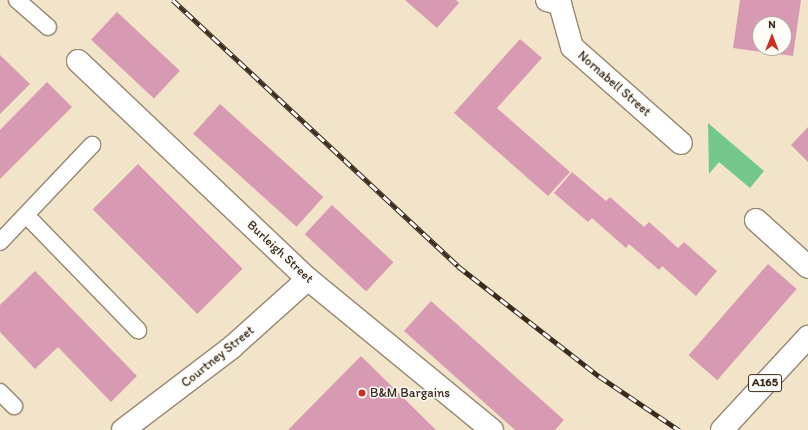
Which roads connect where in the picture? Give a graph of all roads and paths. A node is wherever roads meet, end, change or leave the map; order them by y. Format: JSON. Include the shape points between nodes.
{"nodes":[{"id":1,"x":17,"y":0,"type":"edge"},
{"id":2,"x":557,"y":1,"type":"edge"},
{"id":3,"x":48,"y":28,"type":"dead end"},
{"id":4,"x":78,"y":61,"type":"dead end"},
{"id":5,"x":681,"y":143,"type":"dead end"},
{"id":6,"x":92,"y":145,"type":"dead end"},
{"id":7,"x":26,"y":215,"type":"junction"},
{"id":8,"x":756,"y":220,"type":"dead end"},
{"id":9,"x":0,"y":242,"type":"edge"},
{"id":10,"x":808,"y":267,"type":"edge"},
{"id":11,"x":308,"y":279,"type":"junction"},
{"id":12,"x":138,"y":330,"type":"dead end"},
{"id":13,"x":808,"y":337,"type":"edge"},
{"id":14,"x":0,"y":392,"type":"edge"},
{"id":15,"x":14,"y":406,"type":"dead end"},
{"id":16,"x":124,"y":430,"type":"edge"},
{"id":17,"x":492,"y":430,"type":"edge"},
{"id":18,"x":722,"y":430,"type":"edge"}],
"edges":[{"from":1,"to":3,"type":"lane"},
{"from":2,"to":5,"type":"main road","name":"Nornabell Street","via":[[572,47]]},
{"from":4,"to":11,"type":"main road","name":"Burleigh Street"},
{"from":6,"to":7,"type":"lane"},
{"from":7,"to":9,"type":"lane"},
{"from":7,"to":12,"type":"lane"},
{"from":8,"to":10,"type":"main road"},
{"from":11,"to":16,"type":"main road","name":"Courtney Street","via":[[232,348]]},
{"from":11,"to":17,"type":"main road","name":"Burleigh Street"},
{"from":13,"to":18,"type":"main road","number":"A165"},
{"from":14,"to":15,"type":"lane"}]}
